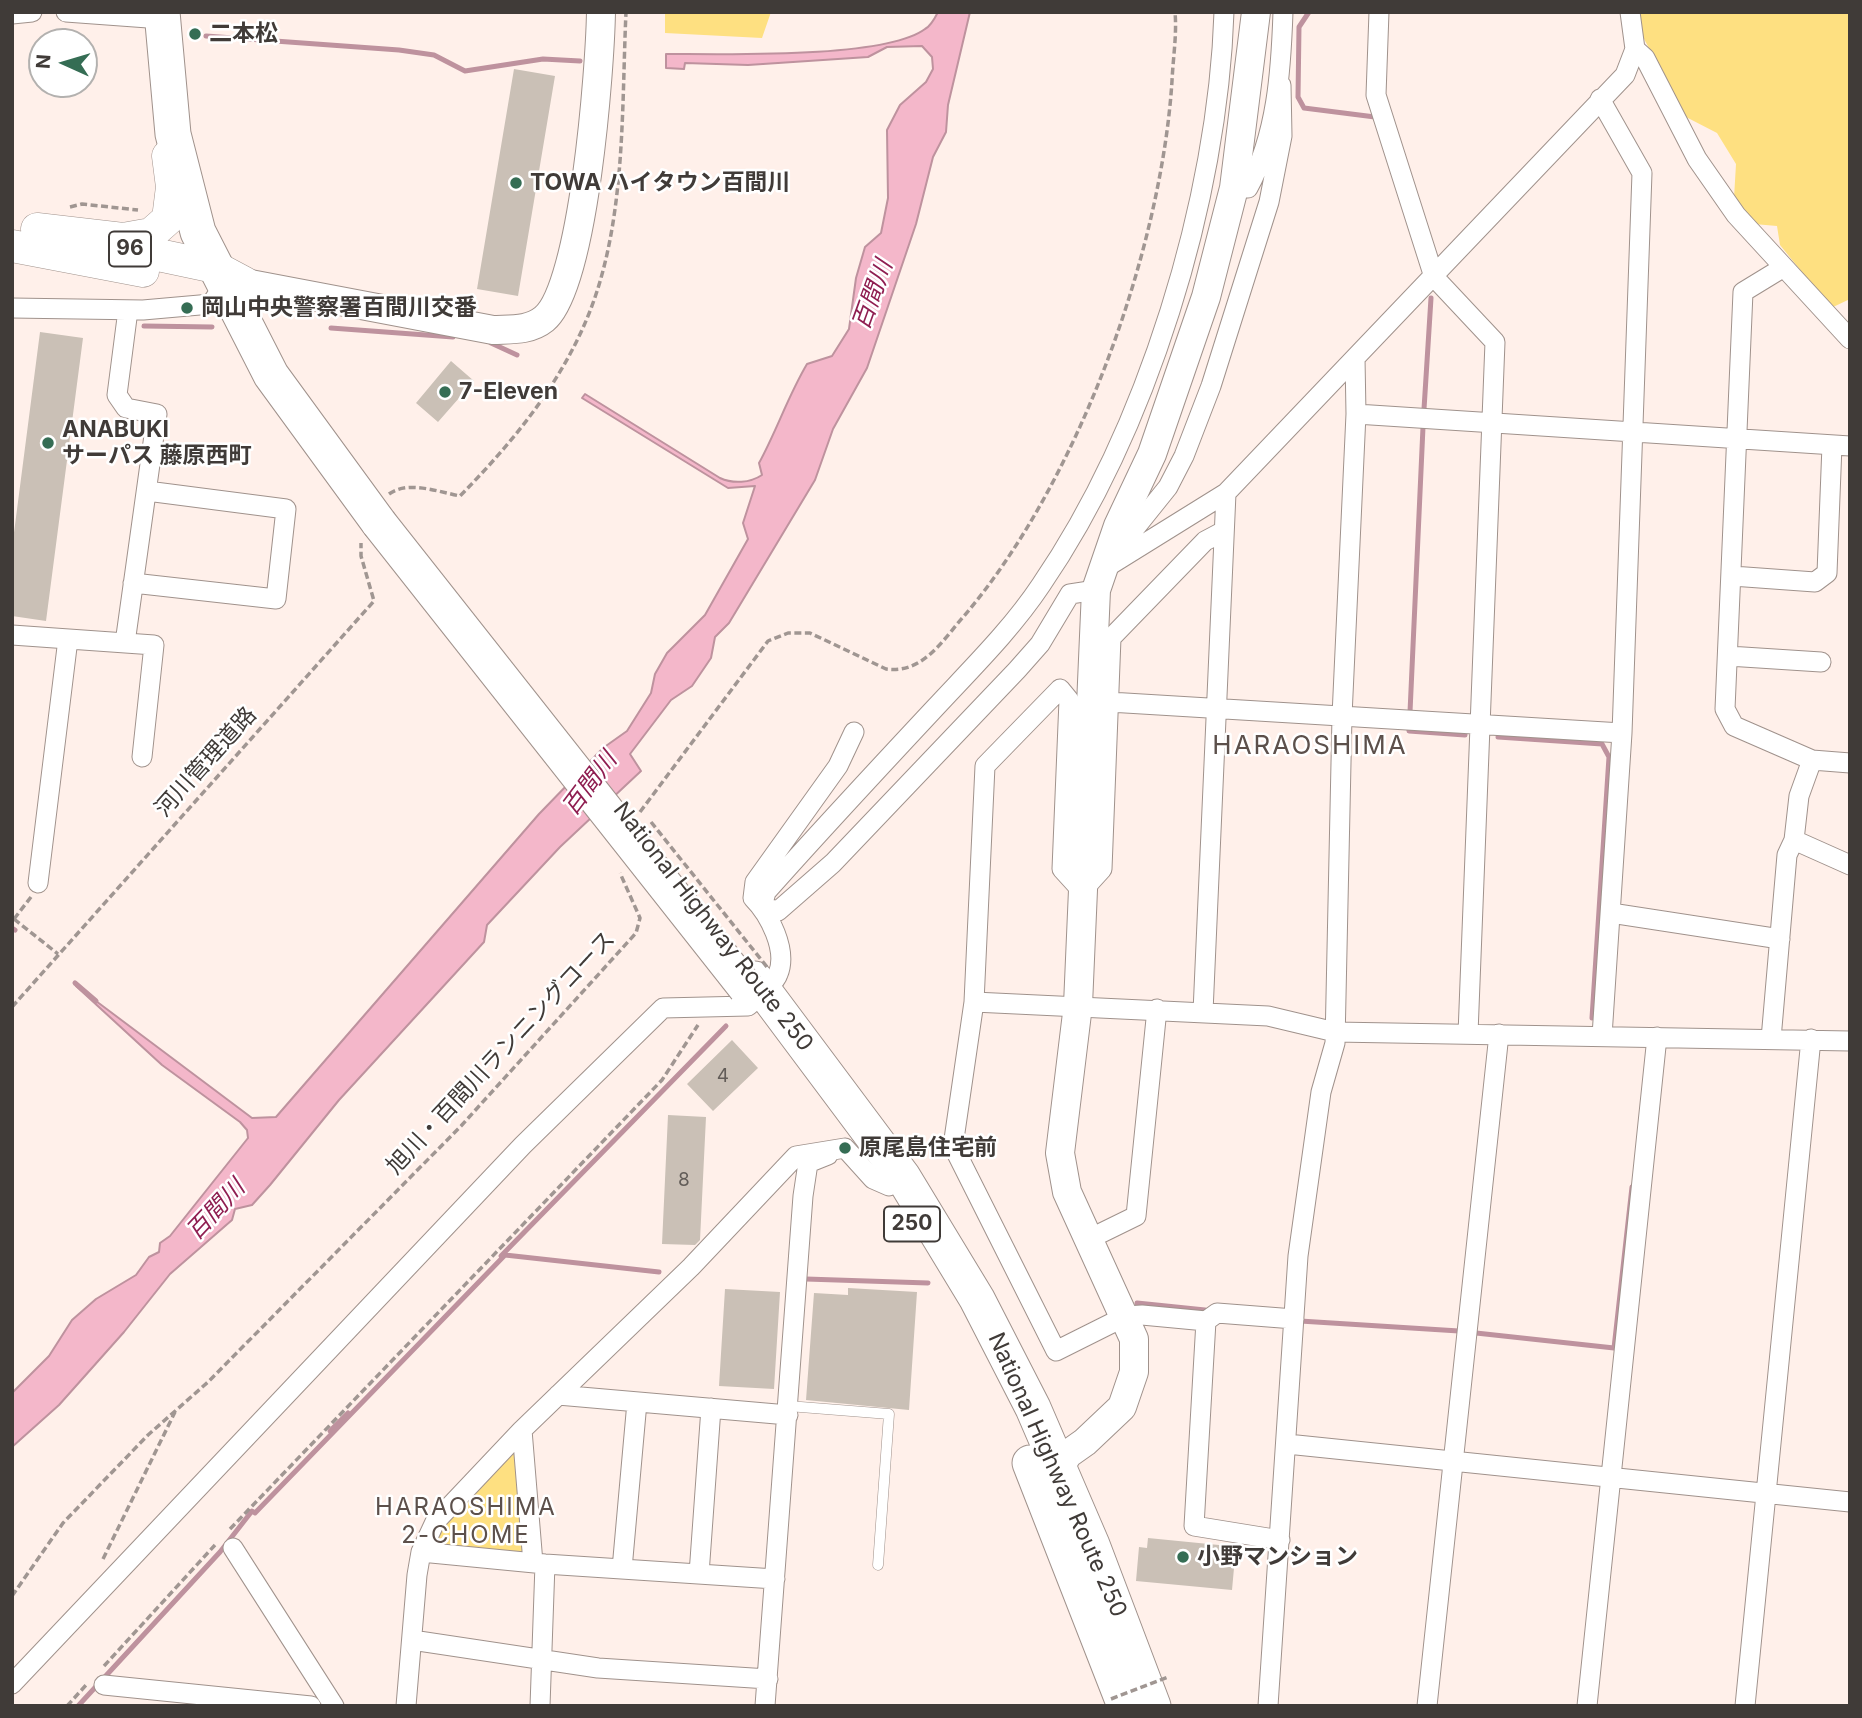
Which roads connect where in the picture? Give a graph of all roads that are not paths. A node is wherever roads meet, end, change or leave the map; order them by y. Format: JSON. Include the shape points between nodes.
{"nodes":[{"id":1,"x":32,"y":12,"type":"edge"},
{"id":2,"x":66,"y":12,"type":"edge"},
{"id":3,"x":601,"y":12,"type":"edge"},
{"id":4,"x":1224,"y":12,"type":"edge"},
{"id":5,"x":1256,"y":12,"type":"edge"},
{"id":6,"x":1283,"y":12,"type":"edge"},
{"id":7,"x":1380,"y":12,"type":"edge"},
{"id":8,"x":1630,"y":12,"type":"edge"},
{"id":9,"x":12,"y":14,"type":"edge"},
{"id":10,"x":162,"y":15,"type":"edge"},
{"id":11,"x":1635,"y":49,"type":"junction"},
{"id":12,"x":168,"y":68,"type":"junction"},
{"id":13,"x":1280,"y":85,"type":"junction"},
{"id":14,"x":1600,"y":99,"type":"junction"},
{"id":15,"x":1234,"y":188,"type":"junction"},
{"id":16,"x":20,"y":233,"type":"edge"},
{"id":17,"x":1784,"y":267,"type":"junction"},
{"id":18,"x":1434,"y":277,"type":"junction"},
{"id":19,"x":228,"y":278,"type":"junction"},
{"id":20,"x":12,"y":308,"type":"edge"},
{"id":21,"x":128,"y":310,"type":"junction"},
{"id":22,"x":1850,"y":339,"type":"edge"},
{"id":23,"x":1355,"y":358,"type":"junction"},
{"id":24,"x":1356,"y":414,"type":"junction"},
{"id":25,"x":1493,"y":422,"type":"junction"},
{"id":26,"x":1633,"y":431,"type":"junction"},
{"id":27,"x":1739,"y":440,"type":"junction"},
{"id":28,"x":1841,"y":446,"type":"edge"},
{"id":29,"x":147,"y":491,"type":"junction"},
{"id":30,"x":1226,"y":493,"type":"junction"},
{"id":31,"x":1222,"y":532,"type":"junction"},
{"id":32,"x":1732,"y":576,"type":"junction"},
{"id":33,"x":1099,"y":580,"type":"junction"},
{"id":34,"x":133,"y":583,"type":"junction"},
{"id":35,"x":12,"y":635,"type":"edge"},
{"id":36,"x":68,"y":639,"type":"junction"},
{"id":37,"x":125,"y":643,"type":"junction"},
{"id":38,"x":1728,"y":656,"type":"junction"},
{"id":39,"x":1821,"y":662,"type":"dead end"},
{"id":40,"x":1109,"y":702,"type":"junction"},
{"id":41,"x":1216,"y":708,"type":"junction"},
{"id":42,"x":1342,"y":716,"type":"junction"},
{"id":43,"x":1482,"y":727,"type":"junction"},
{"id":44,"x":854,"y":732,"type":"dead end"},
{"id":45,"x":1622,"y":733,"type":"junction"},
{"id":46,"x":142,"y":757,"type":"dead end"},
{"id":47,"x":1812,"y":760,"type":"junction"},
{"id":48,"x":1850,"y":763,"type":"edge"},
{"id":49,"x":1794,"y":841,"type":"junction"},
{"id":50,"x":1850,"y":865,"type":"edge"},
{"id":51,"x":37,"y":883,"type":"road end"},
{"id":52,"x":1082,"y":891,"type":"junction"},
{"id":53,"x":762,"y":907,"type":"junction"},
{"id":54,"x":1611,"y":913,"type":"junction"},
{"id":55,"x":1780,"y":939,"type":"junction"},
{"id":56,"x":755,"y":989,"type":"junction"},
{"id":57,"x":974,"y":1002,"type":"junction"},
{"id":58,"x":1078,"y":1005,"type":"junction"},
{"id":59,"x":1157,"y":1009,"type":"junction"},
{"id":60,"x":1203,"y":1012,"type":"junction"},
{"id":61,"x":1335,"y":1032,"type":"junction"},
{"id":62,"x":1468,"y":1034,"type":"junction"},
{"id":63,"x":1499,"y":1034,"type":"junction"},
{"id":64,"x":1602,"y":1036,"type":"junction"},
{"id":65,"x":1657,"y":1037,"type":"junction"},
{"id":66,"x":1771,"y":1039,"type":"junction"},
{"id":67,"x":1811,"y":1039,"type":"junction"},
{"id":68,"x":1850,"y":1041,"type":"edge"},
{"id":69,"x":845,"y":1148,"type":"junction"},
{"id":70,"x":889,"y":1186,"type":"junction"},
{"id":71,"x":1087,"y":1240,"type":"junction"},
{"id":72,"x":1126,"y":1317,"type":"junction"},
{"id":73,"x":1294,"y":1319,"type":"junction"},
{"id":74,"x":1206,"y":1321,"type":"junction"},
{"id":75,"x":558,"y":1395,"type":"junction"},
{"id":76,"x":637,"y":1402,"type":"junction"},
{"id":77,"x":711,"y":1408,"type":"junction"},
{"id":78,"x":788,"y":1411,"type":"junction"},
{"id":79,"x":522,"y":1430,"type":"junction"},
{"id":80,"x":1287,"y":1444,"type":"junction"},
{"id":81,"x":1453,"y":1461,"type":"junction"},
{"id":82,"x":1058,"y":1470,"type":"junction"},
{"id":83,"x":1611,"y":1478,"type":"junction"},
{"id":84,"x":1767,"y":1495,"type":"junction"},
{"id":85,"x":1850,"y":1502,"type":"edge"},
{"id":86,"x":227,"y":1539,"type":"road end"},
{"id":87,"x":1280,"y":1540,"type":"junction"},
{"id":88,"x":421,"y":1552,"type":"junction"},
{"id":89,"x":539,"y":1564,"type":"junction"},
{"id":90,"x":878,"y":1565,"type":"dead end"},
{"id":91,"x":622,"y":1569,"type":"junction"},
{"id":92,"x":699,"y":1574,"type":"junction"},
{"id":93,"x":775,"y":1578,"type":"junction"},
{"id":94,"x":412,"y":1640,"type":"junction"},
{"id":95,"x":543,"y":1660,"type":"junction"},
{"id":96,"x":100,"y":1676,"type":"road end"},
{"id":97,"x":768,"y":1679,"type":"junction"},
{"id":98,"x":12,"y":1684,"type":"edge"},
{"id":99,"x":1161,"y":1692,"type":"edge"},
{"id":100,"x":189,"y":1699,"type":"edge"},
{"id":101,"x":1118,"y":1702,"type":"edge"},
{"id":102,"x":311,"y":1706,"type":"edge"},
{"id":103,"x":334,"y":1706,"type":"edge"},
{"id":104,"x":406,"y":1706,"type":"edge"},
{"id":105,"x":540,"y":1706,"type":"edge"},
{"id":106,"x":765,"y":1706,"type":"edge"},
{"id":107,"x":1268,"y":1706,"type":"edge"},
{"id":108,"x":1427,"y":1706,"type":"edge"},
{"id":109,"x":1587,"y":1706,"type":"edge"},
{"id":110,"x":1745,"y":1706,"type":"edge"}],
"edges":[{"from":1,"to":9,"type":"street"},
{"from":2,"to":10,"type":"street"},
{"from":3,"to":19,"type":"street","via":[[591,139],[576,237],[562,293],[546,318],[528,328],[493,330]]},
{"from":4,"to":53,"type":"street","via":[[1223,53],[1202,196],[1157,352],[1077,527],[1041,586],[999,639],[765,892]]},
{"from":5,"to":15,"type":"street"},
{"from":6,"to":13,"type":"street"},
{"from":7,"to":18,"type":"street","via":[[1376,95]]},
{"from":8,"to":11,"type":"street"},
{"from":10,"to":12,"type":"highway","name":"National Highway Route 250","number":"250"},
{"from":11,"to":14,"type":"street","via":[[1625,75]]},
{"from":11,"to":17,"type":"street","via":[[1645,58],[1697,159],[1736,215]]},
{"from":12,"to":16,"type":"main road","via":[[165,122],[172,187],[168,219],[151,234],[123,239]]},
{"from":12,"to":19,"type":"highway","name":"National Highway Route 250","number":"250","via":[[173,134],[198,232]]},
{"from":13,"to":15,"type":"street","via":[[1257,171],[1248,188]]},
{"from":13,"to":33,"type":"street","via":[[1282,136],[1269,202],[1212,386],[1168,487]]},
{"from":14,"to":18,"type":"street"},
{"from":14,"to":26,"type":"street","via":[[1642,173]]},
{"from":15,"to":33,"type":"street","via":[[1178,382]]},
{"from":16,"to":19,"type":"main road","number":"96"},
{"from":17,"to":22,"type":"street"},
{"from":17,"to":27,"type":"street","via":[[1743,292]]},
{"from":18,"to":23,"type":"street"},
{"from":18,"to":25,"type":"street","via":[[1495,342]]},
{"from":19,"to":21,"type":"street","via":[[211,304]]},
{"from":19,"to":56,"type":"highway","name":"National Highway Route 250","number":"250","bridge":true,"via":[[271,375],[376,523]]},
{"from":20,"to":21,"type":"street"},
{"from":21,"to":29,"type":"street","via":[[117,395],[126,408],[158,414]]},
{"from":23,"to":24,"type":"street"},
{"from":23,"to":30,"type":"street"},
{"from":24,"to":25,"type":"street"},
{"from":24,"to":42,"type":"street"},
{"from":25,"to":26,"type":"street"},
{"from":25,"to":43,"type":"street"},
{"from":26,"to":27,"type":"street"},
{"from":26,"to":45,"type":"street"},
{"from":27,"to":28,"type":"street"},
{"from":27,"to":32,"type":"street"},
{"from":28,"to":32,"type":"street","via":[[1827,573],[1815,582]]},
{"from":29,"to":34,"type":"street"},
{"from":29,"to":34,"type":"street","via":[[286,509],[276,599]]},
{"from":30,"to":31,"type":"street"},
{"from":30,"to":33,"type":"street"},
{"from":31,"to":40,"type":"street","via":[[1205,541],[1111,638]]},
{"from":31,"to":41,"type":"street"},
{"from":32,"to":38,"type":"street"},
{"from":33,"to":52,"type":"street"},
{"from":33,"to":53,"type":"street","via":[[1070,593],[1025,661],[833,863],[779,911]]},
{"from":34,"to":37,"type":"street"},
{"from":35,"to":36,"type":"street"},
{"from":36,"to":37,"type":"street"},
{"from":36,"to":51,"type":"street"},
{"from":37,"to":46,"type":"street","via":[[154,645]]},
{"from":38,"to":39,"type":"street"},
{"from":38,"to":47,"type":"street","via":[[1725,709],[1734,726]]},
{"from":40,"to":41,"type":"street"},
{"from":40,"to":52,"type":"street","via":[[1102,869]]},
{"from":41,"to":42,"type":"street"},
{"from":41,"to":60,"type":"street"},
{"from":42,"to":43,"type":"street"},
{"from":42,"to":61,"type":"street"},
{"from":43,"to":45,"type":"street"},
{"from":43,"to":62,"type":"street"},
{"from":44,"to":53,"type":"street","via":[[838,766],[755,882],[753,898]]},
{"from":45,"to":54,"type":"street"},
{"from":47,"to":48,"type":"street"},
{"from":47,"to":49,"type":"street","via":[[1799,796]]},
{"from":49,"to":50,"type":"street"},
{"from":49,"to":55,"type":"street","via":[[1787,855]]},
{"from":52,"to":57,"type":"street","via":[[1062,869],[1069,701],[1060,689],[985,765]]},
{"from":52,"to":58,"type":"street"},
{"from":53,"to":56,"type":"street","via":[[775,932],[779,972]]},
{"from":54,"to":55,"type":"street"},
{"from":54,"to":64,"type":"street"},
{"from":55,"to":66,"type":"street"},
{"from":56,"to":70,"type":"highway","name":"National Highway Route 250","number":"250"},
{"from":56,"to":82,"type":"highway","name":"National Highway Route 250","number":"250","via":[[855,1109],[933,1224],[1033,1408]]},
{"from":56,"to":98,"type":"street","via":[[748,1006],[663,1008],[523,1145]]},
{"from":57,"to":58,"type":"street"},
{"from":57,"to":72,"type":"street","via":[[953,1146],[1056,1351]]},
{"from":58,"to":59,"type":"street"},
{"from":58,"to":71,"type":"street","via":[[1060,1153],[1067,1192]]},
{"from":59,"to":60,"type":"street"},
{"from":59,"to":71,"type":"street","via":[[1136,1216]]},
{"from":60,"to":61,"type":"street","via":[[1268,1016]]},
{"from":61,"to":62,"type":"street"},
{"from":61,"to":73,"type":"street","via":[[1321,1092]]},
{"from":62,"to":63,"type":"street"},
{"from":63,"to":64,"type":"street"},
{"from":63,"to":81,"type":"street"},
{"from":64,"to":65,"type":"street"},
{"from":65,"to":66,"type":"street"},
{"from":65,"to":83,"type":"street"},
{"from":66,"to":67,"type":"street"},
{"from":67,"to":68,"type":"street"},
{"from":67,"to":84,"type":"street"},
{"from":69,"to":70,"type":"street","via":[[873,1179]]},
{"from":69,"to":75,"type":"street","via":[[796,1156],[691,1267]]},
{"from":69,"to":78,"type":"street","via":[[808,1163]]},
{"from":70,"to":101,"type":"highway","name":"National Highway Route 250","number":"250","via":[[992,1371]]},
{"from":71,"to":72,"type":"street"},
{"from":72,"to":74,"type":"street"},
{"from":72,"to":82,"type":"street","via":[[1134,1339],[1134,1372],[1122,1407],[1068,1454]]},
{"from":73,"to":74,"type":"street","via":[[1217,1313]]},
{"from":73,"to":80,"type":"street"},
{"from":74,"to":87,"type":"street","via":[[1194,1526]]},
{"from":75,"to":76,"type":"street"},
{"from":75,"to":79,"type":"street"},
{"from":76,"to":77,"type":"street"},
{"from":76,"to":91,"type":"street"},
{"from":77,"to":78,"type":"street"},
{"from":77,"to":92,"type":"street"},
{"from":78,"to":90,"type":"lane","via":[[889,1414]]},
{"from":78,"to":93,"type":"street"},
{"from":79,"to":88,"type":"street","via":[[435,1522]]},
{"from":79,"to":89,"type":"street"},
{"from":80,"to":81,"type":"street"},
{"from":80,"to":87,"type":"street"},
{"from":81,"to":83,"type":"street"},
{"from":81,"to":108,"type":"street"},
{"from":82,"to":99,"type":"highway","name":"National Highway Route 250","number":"250"},
{"from":83,"to":84,"type":"street"},
{"from":83,"to":109,"type":"street"},
{"from":84,"to":85,"type":"street"},
{"from":84,"to":110,"type":"street"},
{"from":86,"to":103,"type":"street"},
{"from":87,"to":107,"type":"street"},
{"from":88,"to":89,"type":"street"},
{"from":88,"to":94,"type":"street"},
{"from":89,"to":91,"type":"street"},
{"from":89,"to":95,"type":"street"},
{"from":91,"to":92,"type":"street"},
{"from":92,"to":93,"type":"street"},
{"from":93,"to":97,"type":"street"},
{"from":94,"to":95,"type":"street"},
{"from":94,"to":104,"type":"street"},
{"from":95,"to":97,"type":"street"},
{"from":95,"to":105,"type":"street"},
{"from":96,"to":100,"type":"street"},
{"from":97,"to":106,"type":"street"},
{"from":100,"to":102,"type":"street"}]}
